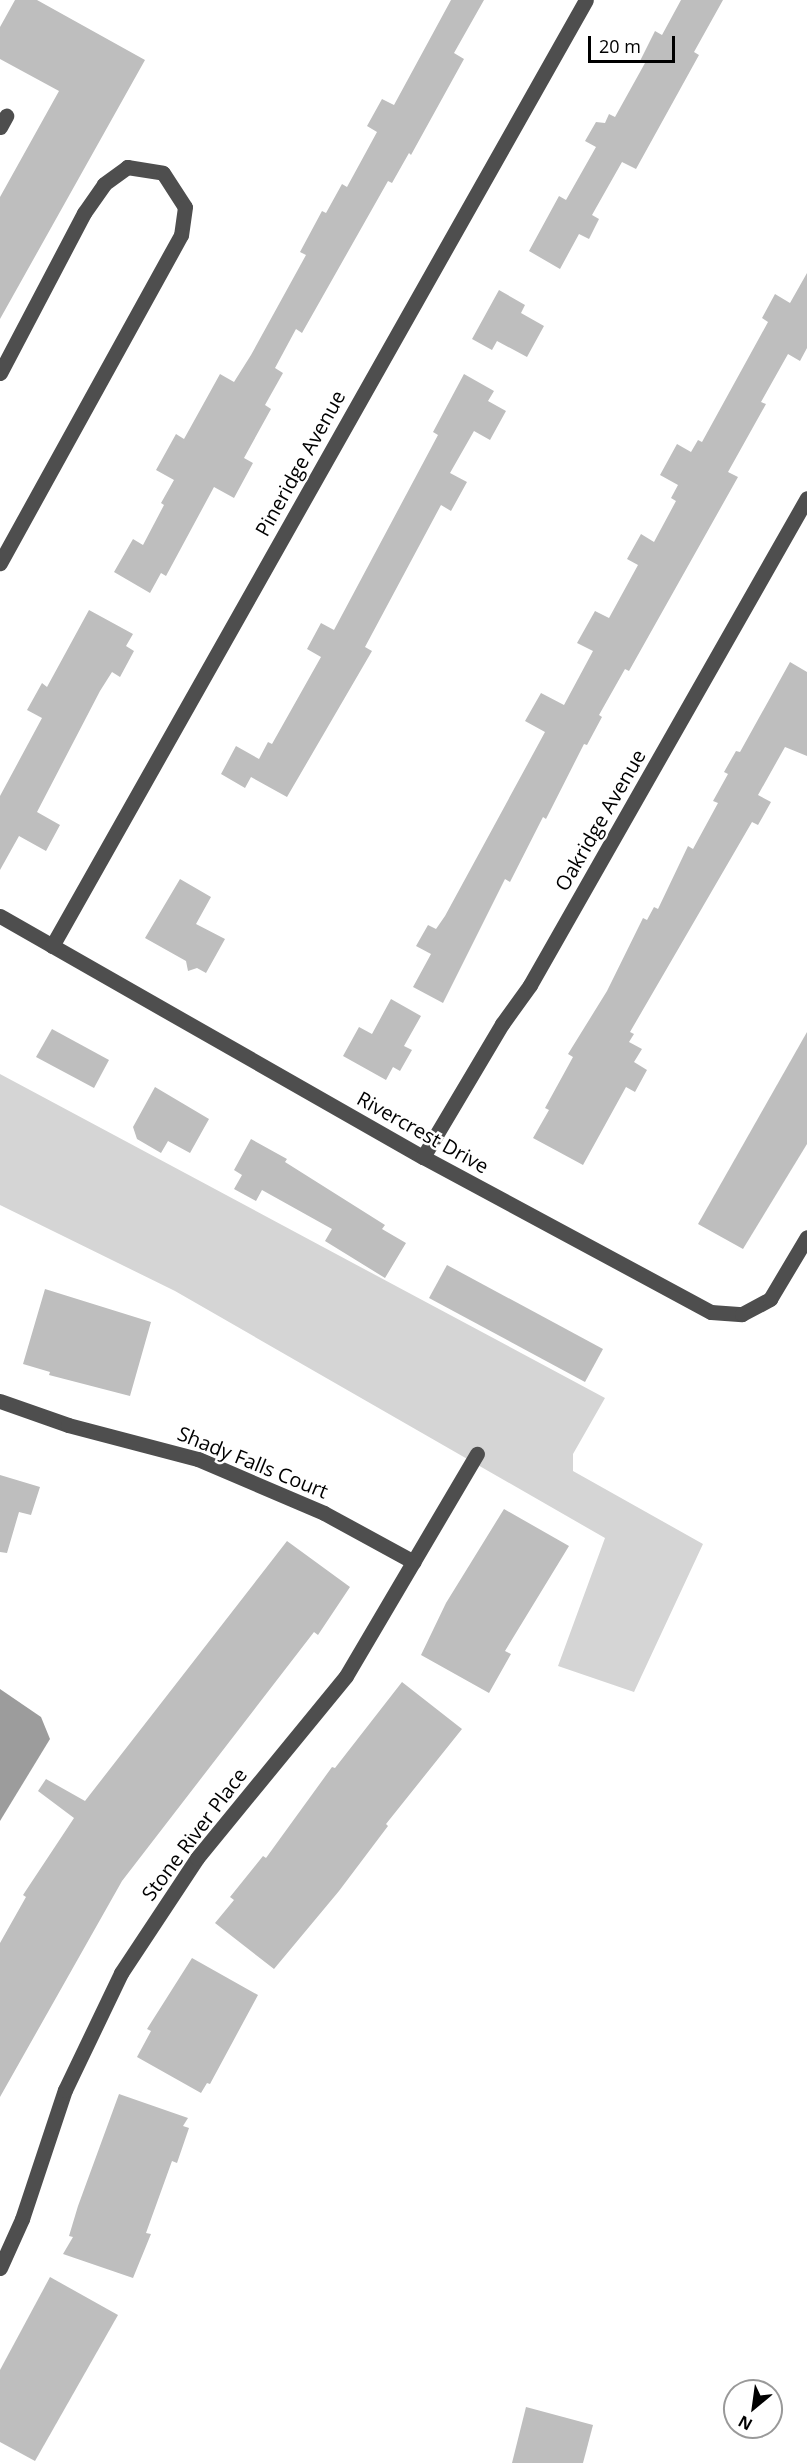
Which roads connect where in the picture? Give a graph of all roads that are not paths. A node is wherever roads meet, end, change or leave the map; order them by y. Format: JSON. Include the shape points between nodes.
{"nodes":[{"id":1,"x":586,"y":0,"type":"edge"},
{"id":2,"x":0,"y":373,"type":"edge"},
{"id":3,"x":807,"y":498,"type":"edge"},
{"id":4,"x":0,"y":563,"type":"edge"},
{"id":5,"x":0,"y":916,"type":"edge"},
{"id":6,"x":52,"y":946,"type":"junction"},
{"id":7,"x":423,"y":1157,"type":"junction"},
{"id":8,"x":807,"y":1237,"type":"edge"},
{"id":9,"x":0,"y":1401,"type":"edge"},
{"id":10,"x":477,"y":1454,"type":"dead end"},
{"id":11,"x":414,"y":1562,"type":"junction"},
{"id":12,"x":0,"y":2268,"type":"edge"}],
"edges":[{"from":1,"to":6,"type":"street","name":"Pineridge Avenue"},
{"from":2,"to":4,"type":"street","via":[[84,213],[104,184],[127,167],[163,173],[185,207],[181,235]]},
{"from":3,"to":7,"type":"street","name":"Oakridge Avenue","via":[[530,986],[502,1024]]},
{"from":5,"to":6,"type":"street","name":"Rivercrest Drive"},
{"from":6,"to":7,"type":"street","name":"Rivercrest Drive"},
{"from":7,"to":8,"type":"street","name":"Rivercrest Drive","via":[[711,1312],[742,1314],[770,1299]]},
{"from":9,"to":11,"type":"street","name":"Shady Falls Court","via":[[68,1425],[198,1459],[324,1513]]},
{"from":10,"to":11,"type":"street","name":"Stone River Place"},
{"from":11,"to":12,"type":"street","name":"Stone River Place","via":[[346,1676],[197,1858],[121,1973],[65,2090],[22,2219]]}]}
